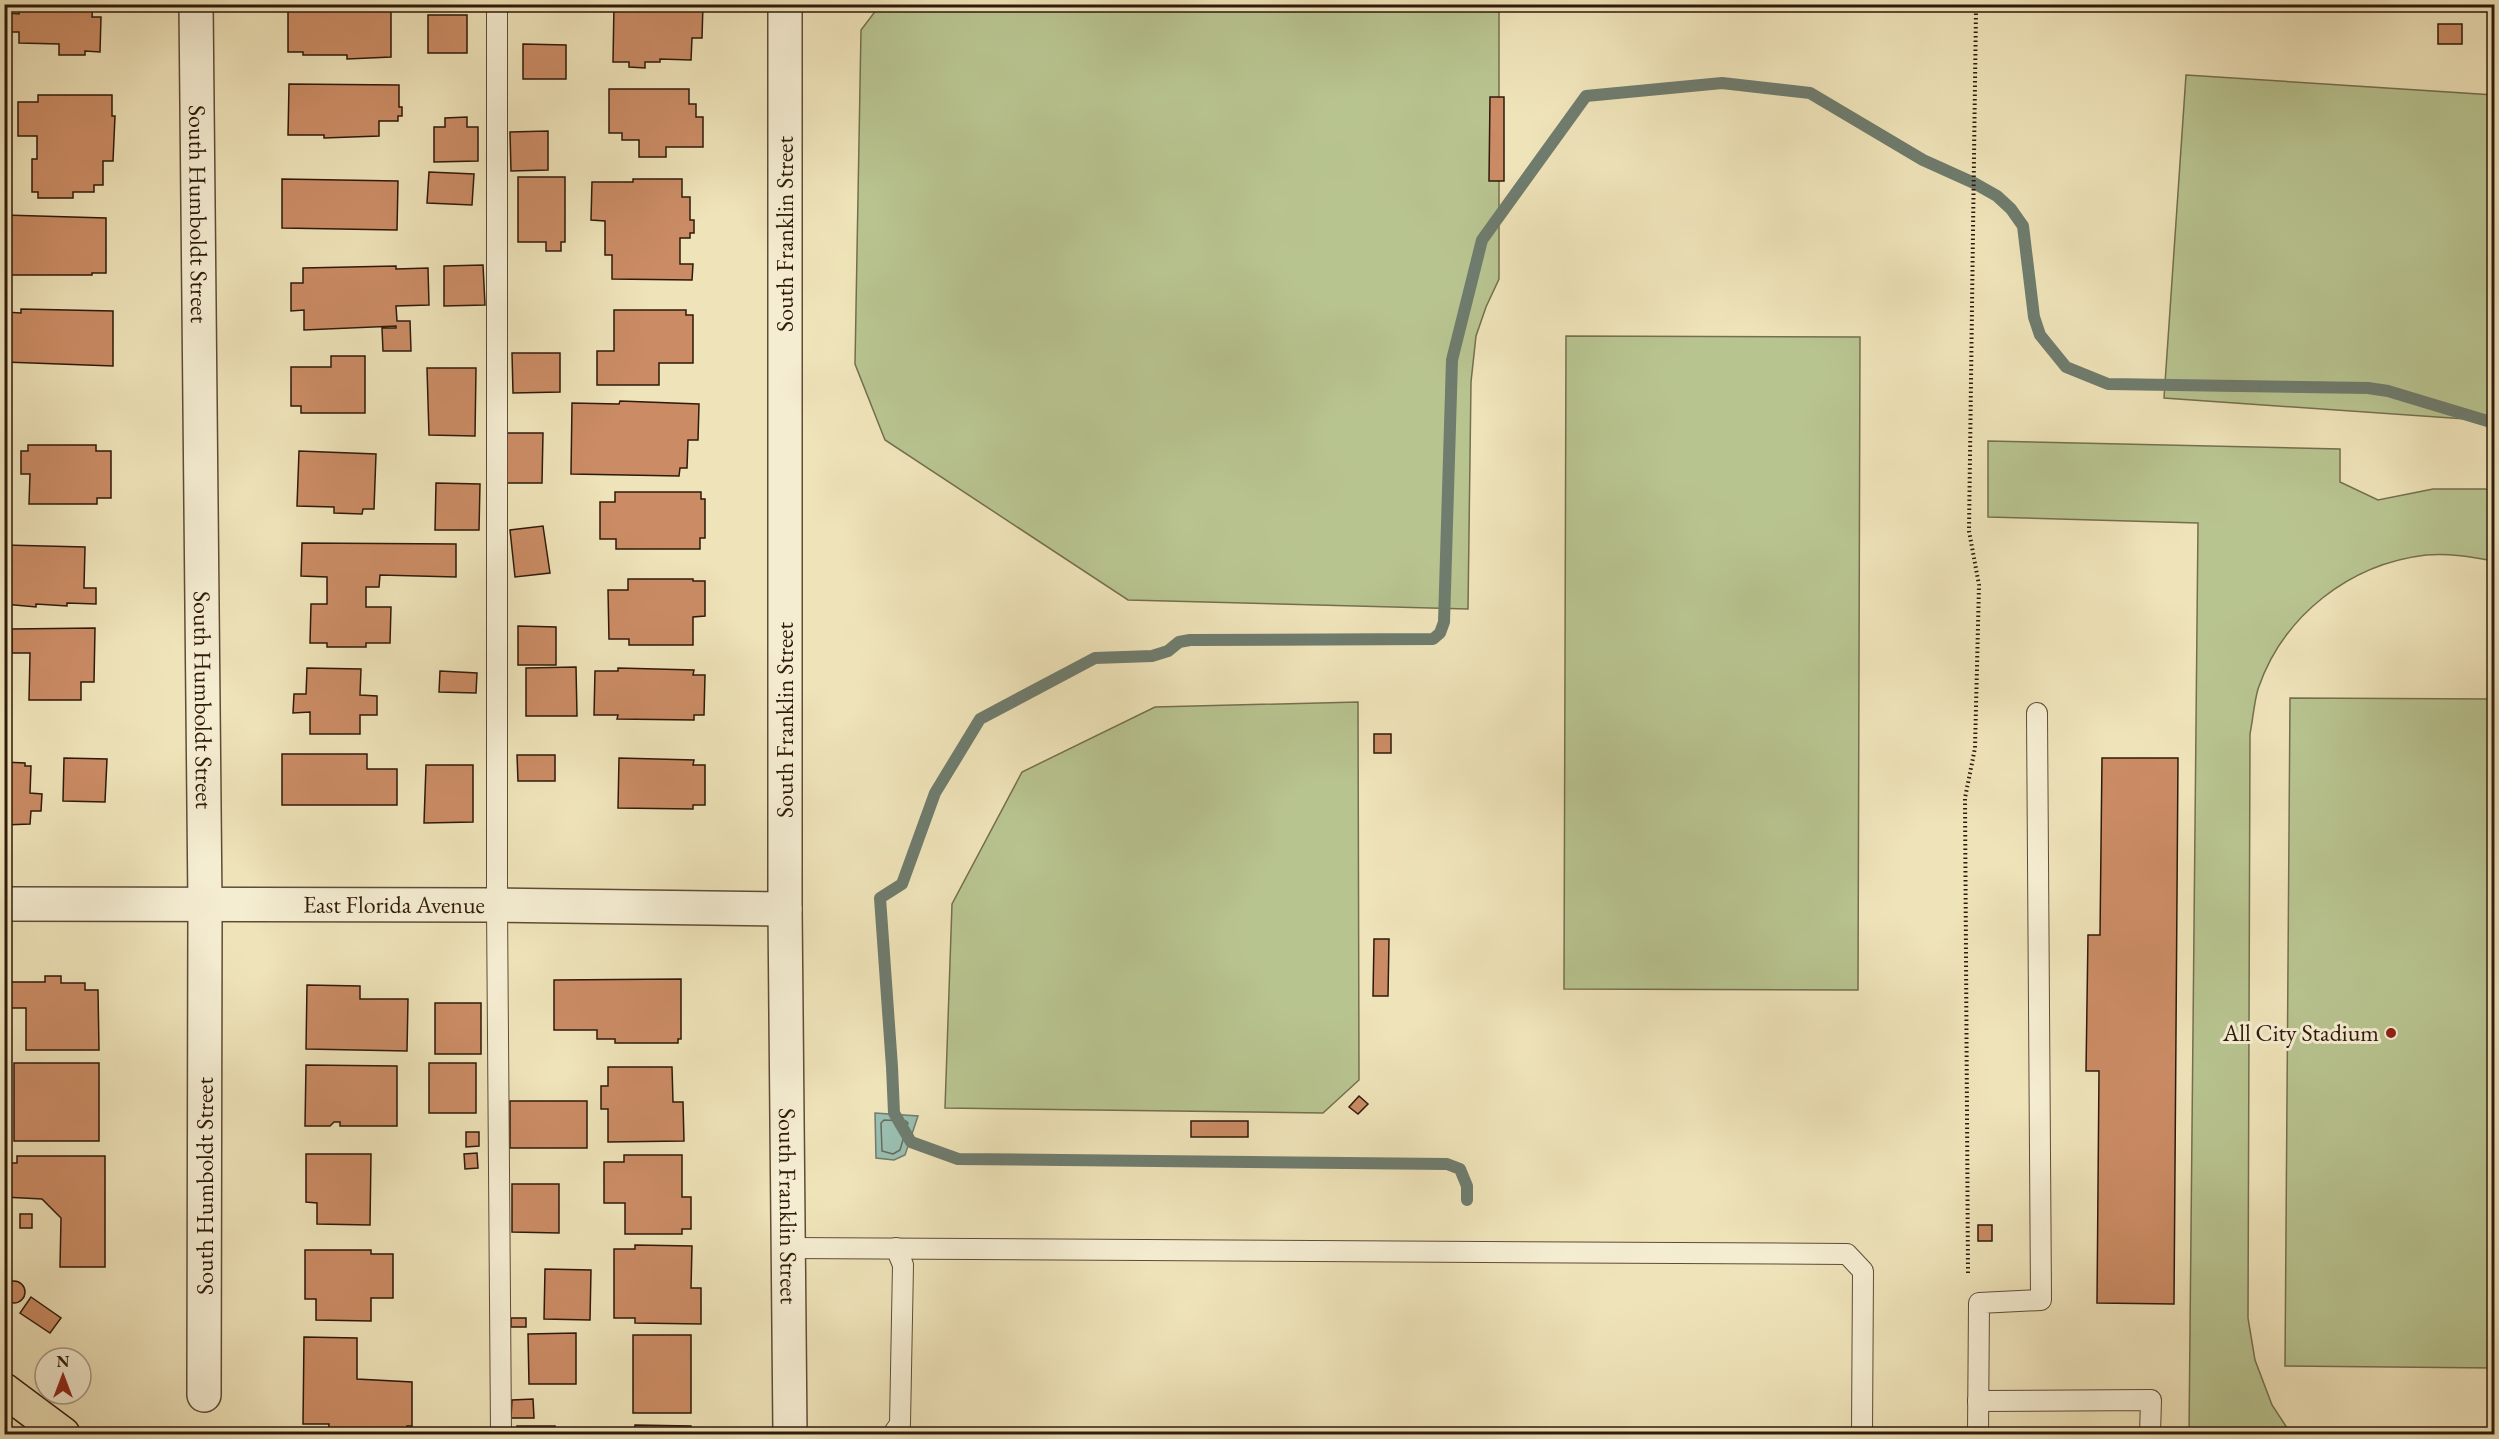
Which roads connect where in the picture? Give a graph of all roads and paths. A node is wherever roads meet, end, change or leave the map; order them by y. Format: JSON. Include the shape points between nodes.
{"nodes":[{"id":1,"x":196,"y":4,"type":"edge"},
{"id":2,"x":497,"y":4,"type":"edge"},
{"id":3,"x":785,"y":4,"type":"edge"},
{"id":4,"x":1992,"y":4,"type":"edge"},
{"id":5,"x":2037,"y":713,"type":"dead end"},
{"id":6,"x":4,"y":904,"type":"edge"},
{"id":7,"x":497,"y":905,"type":"junction"},
{"id":8,"x":205,"y":906,"type":"junction"},
{"id":9,"x":785,"y":909,"type":"junction"},
{"id":10,"x":788,"y":1248,"type":"junction"},
{"id":11,"x":896,"y":1248,"type":"junction"},
{"id":12,"x":1968,"y":1273,"type":"dead end"},
{"id":13,"x":4,"y":1390,"type":"edge"},
{"id":14,"x":204,"y":1395,"type":"dead end"},
{"id":15,"x":1978,"y":1401,"type":"junction"},
{"id":16,"x":63,"y":1434,"type":"edge"},
{"id":17,"x":501,"y":1434,"type":"edge"},
{"id":18,"x":790,"y":1434,"type":"edge"},
{"id":19,"x":893,"y":1434,"type":"edge"},
{"id":20,"x":1862,"y":1434,"type":"edge"},
{"id":21,"x":1978,"y":1434,"type":"edge"},
{"id":22,"x":2150,"y":1434,"type":"edge"}],
"edges":[{"from":1,"to":8,"type":"street","name":"South Humboldt Street"},
{"from":2,"to":7,"type":"lane"},
{"from":3,"to":9,"type":"street","name":"South Franklin Street"},
{"from":4,"to":12,"type":"path","via":[[1976,9],[1969,531],[1979,585],[1975,748],[1965,798]]},
{"from":5,"to":15,"type":"lane","via":[[2042,1300],[1979,1303]]},
{"from":6,"to":8,"type":"street","name":"East Florida Avenue"},
{"from":7,"to":8,"type":"street","name":"East Florida Avenue"},
{"from":7,"to":9,"type":"street","name":"East Florida Avenue"},
{"from":7,"to":17,"type":"lane"},
{"from":8,"to":14,"type":"street","name":"South Humboldt Street"},
{"from":9,"to":10,"type":"street","name":"South Franklin Street"},
{"from":10,"to":11,"type":"lane"},
{"from":10,"to":18,"type":"street","name":"South Franklin Street"},
{"from":11,"to":19,"type":"lane","via":[[903,1265],[900,1424]]},
{"from":11,"to":20,"type":"lane","via":[[1847,1254],[1863,1271]]},
{"from":13,"to":16,"type":"highway"},
{"from":15,"to":21,"type":"lane"},
{"from":15,"to":22,"type":"lane","via":[[2151,1400]]}]}
